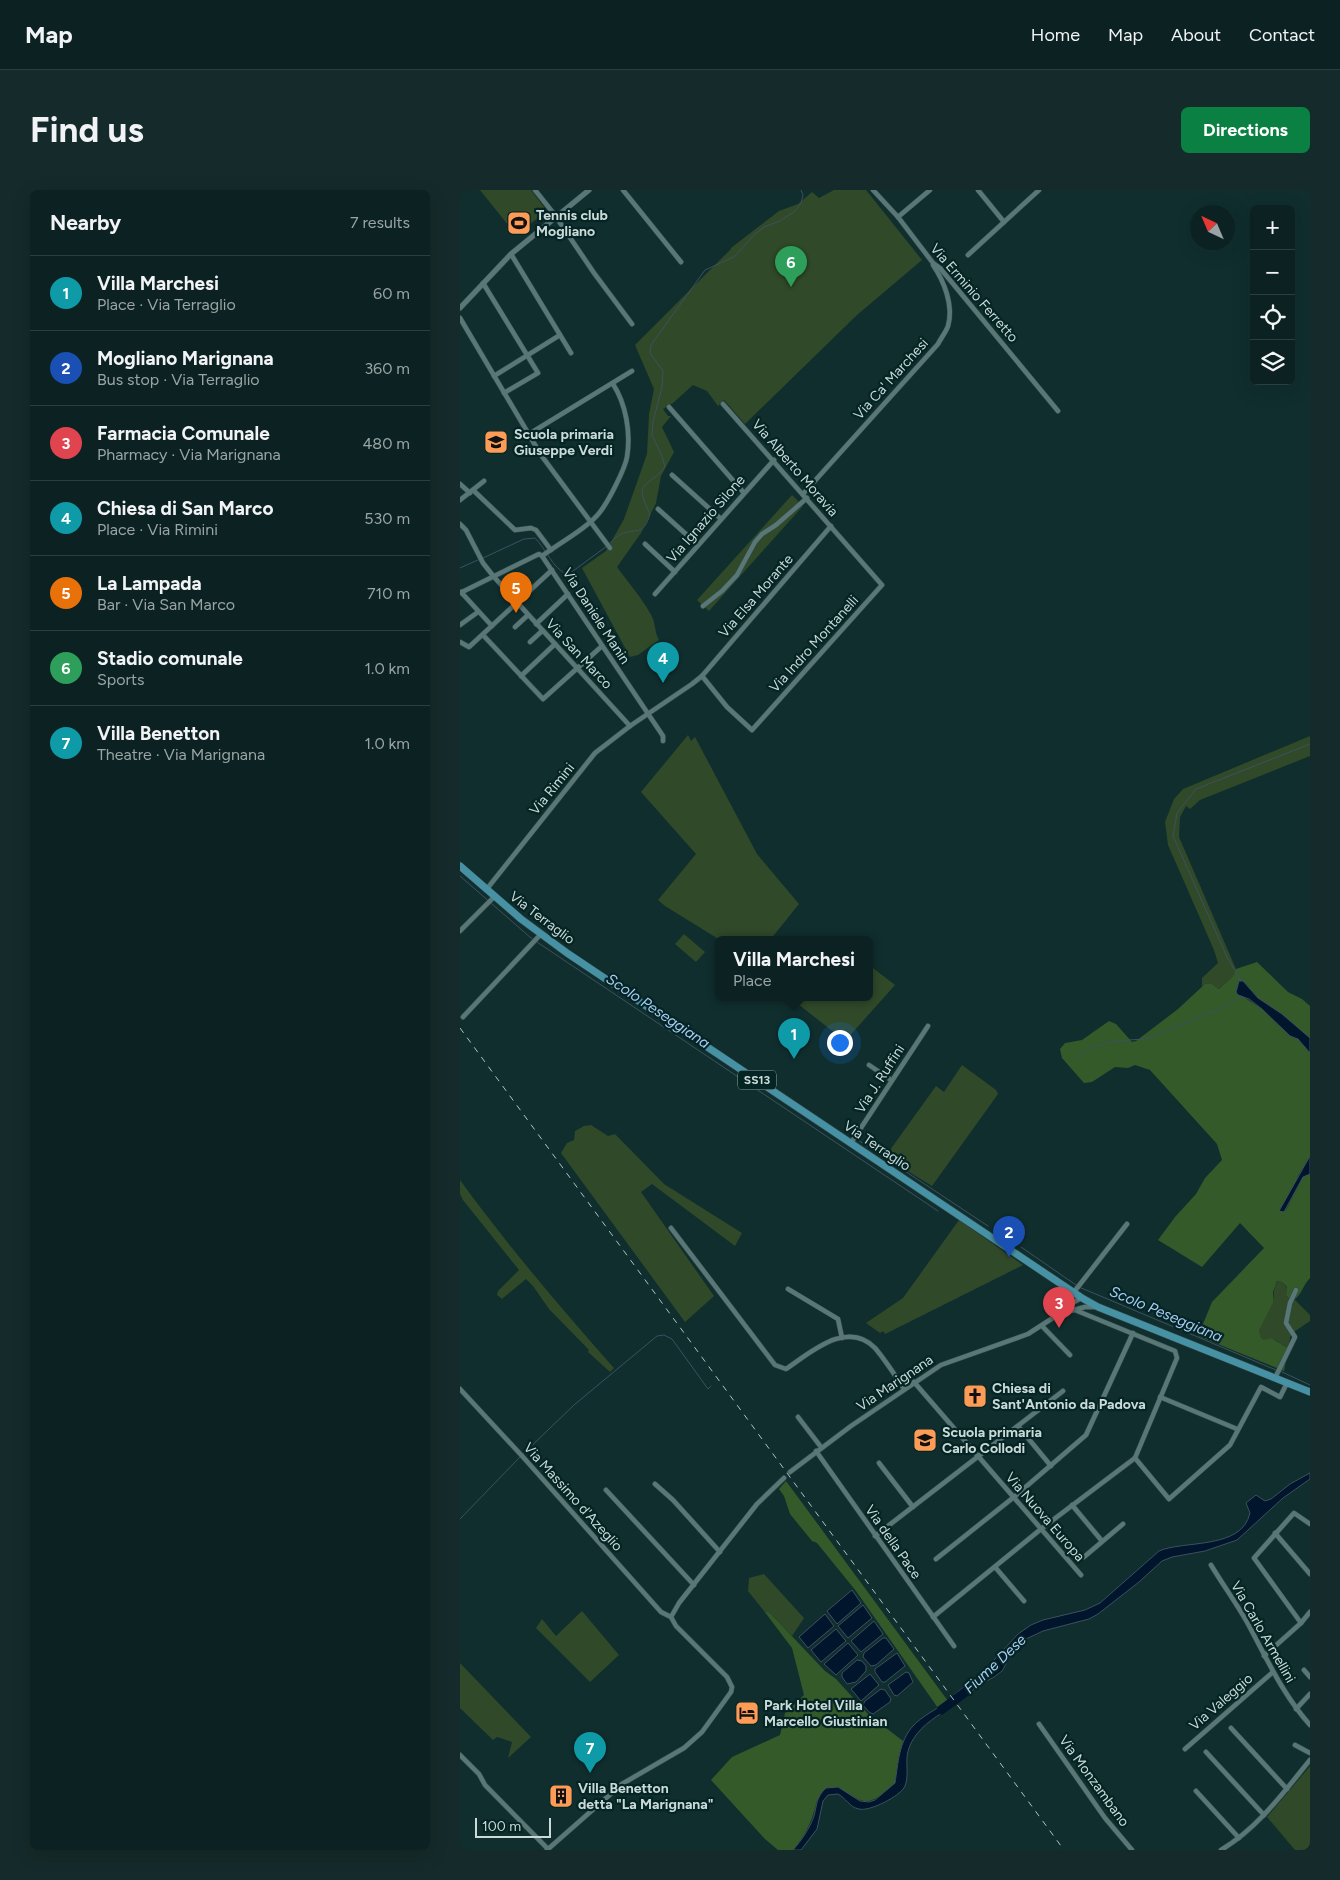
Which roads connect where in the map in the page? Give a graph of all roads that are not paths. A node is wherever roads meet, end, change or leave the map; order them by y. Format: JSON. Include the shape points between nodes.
{"nodes":[{"id":1,"x":535,"y":190,"type":"edge"},
{"id":2,"x":589,"y":190,"type":"edge"},
{"id":3,"x":623,"y":190,"type":"edge"},
{"id":4,"x":873,"y":190,"type":"edge"},
{"id":5,"x":930,"y":190,"type":"edge"},
{"id":6,"x":978,"y":190,"type":"edge"},
{"id":7,"x":1039,"y":190,"type":"edge"},
{"id":8,"x":556,"y":217,"type":"junction"},
{"id":9,"x":898,"y":217,"type":"junction"},
{"id":10,"x":1004,"y":222,"type":"junction"},
{"id":11,"x":512,"y":254,"type":"junction"},
{"id":12,"x":968,"y":255,"type":"dead end"},
{"id":13,"x":681,"y":262,"type":"dead end"},
{"id":14,"x":933,"y":263,"type":"junction"},
{"id":15,"x":483,"y":283,"type":"junction"},
{"id":16,"x":460,"y":308,"type":"edge"},
{"id":17,"x":460,"y":318,"type":"edge"},
{"id":18,"x":632,"y":324,"type":"dead end"},
{"id":19,"x":560,"y":335,"type":"junction"},
{"id":20,"x":572,"y":353,"type":"dead end"},
{"id":21,"x":528,"y":355,"type":"junction"},
{"id":22,"x":632,"y":371,"type":"dead end"},
{"id":23,"x":494,"y":376,"type":"junction"},
{"id":24,"x":613,"y":384,"type":"junction"},
{"id":25,"x":504,"y":393,"type":"junction"},
{"id":26,"x":724,"y":404,"type":"dead end"},
{"id":27,"x":670,"y":407,"type":"dead end"},
{"id":28,"x":1058,"y":411,"type":"dead end"},
{"id":29,"x":529,"y":434,"type":"junction"},
{"id":30,"x":774,"y":460,"type":"junction"},
{"id":31,"x":672,"y":475,"type":"dead end"},
{"id":32,"x":484,"y":481,"type":"dead end"},
{"id":33,"x":460,"y":484,"type":"edge"},
{"id":34,"x":472,"y":491,"type":"junction"},
{"id":35,"x":744,"y":493,"type":"junction"},
{"id":36,"x":805,"y":496,"type":"junction"},
{"id":37,"x":460,"y":500,"type":"edge"},
{"id":38,"x":658,"y":509,"type":"dead end"},
{"id":39,"x":721,"y":519,"type":"junction"},
{"id":40,"x":590,"y":522,"type":"junction"},
{"id":41,"x":460,"y":524,"type":"edge"},
{"id":42,"x":831,"y":526,"type":"junction"},
{"id":43,"x":645,"y":544,"type":"dead end"},
{"id":44,"x":698,"y":545,"type":"junction"},
{"id":45,"x":849,"y":547,"type":"joint"},
{"id":46,"x":610,"y":548,"type":"dead end"},
{"id":47,"x":550,"y":550,"type":"junction"},
{"id":48,"x":543,"y":555,"type":"junction"},
{"id":49,"x":552,"y":570,"type":"junction"},
{"id":50,"x":675,"y":572,"type":"junction"},
{"id":51,"x":494,"y":577,"type":"junction"},
{"id":52,"x":461,"y":592,"type":"edge"},
{"id":53,"x":568,"y":594,"type":"junction"},
{"id":54,"x":655,"y":594,"type":"dead end"},
{"id":55,"x":516,"y":602,"type":"junction"},
{"id":56,"x":703,"y":606,"type":"dead end"},
{"id":57,"x":478,"y":612,"type":"junction"},
{"id":58,"x":528,"y":615,"type":"junction"},
{"id":59,"x":460,"y":624,"type":"edge"},
{"id":60,"x":536,"y":624,"type":"junction"},
{"id":61,"x":492,"y":626,"type":"junction"},
{"id":62,"x":516,"y":627,"type":"dead end"},
{"id":63,"x":542,"y":631,"type":"junction"},
{"id":64,"x":483,"y":635,"type":"junction"},
{"id":65,"x":460,"y":642,"type":"edge"},
{"id":66,"x":530,"y":642,"type":"dead end"},
{"id":67,"x":555,"y":644,"type":"junction"},
{"id":68,"x":602,"y":646,"type":"junction"},
{"id":69,"x":577,"y":668,"type":"junction"},
{"id":70,"x":521,"y":676,"type":"junction"},
{"id":71,"x":702,"y":676,"type":"junction"},
{"id":72,"x":696,"y":681,"type":"joint"},
{"id":73,"x":648,"y":714,"type":"junction"},
{"id":74,"x":630,"y":726,"type":"junction"},
{"id":75,"x":663,"y":740,"type":"dead end"},
{"id":76,"x":460,"y":866,"type":"edge"},
{"id":77,"x":486,"y":890,"type":"junction"},
{"id":78,"x":493,"y":899,"type":"junction"},
{"id":79,"x":460,"y":931,"type":"edge"},
{"id":80,"x":539,"y":936,"type":"junction"},
{"id":81,"x":463,"y":1017,"type":"dead end"},
{"id":82,"x":928,"y":1026,"type":"dead end"},
{"id":83,"x":869,"y":1065,"type":"dead end"},
{"id":84,"x":892,"y":1080,"type":"junction"},
{"id":85,"x":851,"y":1143,"type":"junction"},
{"id":86,"x":1127,"y":1224,"type":"dead end"},
{"id":87,"x":671,"y":1228,"type":"dead end"},
{"id":88,"x":1062,"y":1285,"type":"junction"},
{"id":89,"x":788,"y":1289,"type":"dead end"},
{"id":90,"x":1077,"y":1289,"type":"junction"},
{"id":91,"x":1296,"y":1290,"type":"dead end"},
{"id":92,"x":1082,"y":1298,"type":"junction"},
{"id":93,"x":1098,"y":1307,"type":"junction"},
{"id":94,"x":1075,"y":1310,"type":"junction"},
{"id":95,"x":1060,"y":1312,"type":"junction"},
{"id":96,"x":1042,"y":1326,"type":"junction"},
{"id":97,"x":1133,"y":1333,"type":"junction"},
{"id":98,"x":842,"y":1338,"type":"junction"},
{"id":99,"x":1070,"y":1355,"type":"dead end"},
{"id":100,"x":1277,"y":1373,"type":"junction"},
{"id":101,"x":914,"y":1382,"type":"junction"},
{"id":102,"x":1286,"y":1385,"type":"junction"},
{"id":103,"x":460,"y":1389,"type":"edge"},
{"id":104,"x":904,"y":1389,"type":"junction"},
{"id":105,"x":1063,"y":1391,"type":"dead end"},
{"id":106,"x":1310,"y":1392,"type":"edge"},
{"id":107,"x":1160,"y":1397,"type":"junction"},
{"id":108,"x":798,"y":1417,"type":"dead end"},
{"id":109,"x":1018,"y":1426,"type":"junction"},
{"id":110,"x":1237,"y":1429,"type":"junction"},
{"id":111,"x":821,"y":1447,"type":"junction"},
{"id":112,"x":817,"y":1454,"type":"junction"},
{"id":113,"x":978,"y":1456,"type":"junction"},
{"id":114,"x":1135,"y":1458,"type":"junction"},
{"id":115,"x":879,"y":1463,"type":"dead end"},
{"id":116,"x":1051,"y":1466,"type":"junction"},
{"id":117,"x":790,"y":1472,"type":"dead end"},
{"id":118,"x":784,"y":1478,"type":"dead end"},
{"id":119,"x":655,"y":1484,"type":"dead end"},
{"id":120,"x":606,"y":1490,"type":"dead end"},
{"id":121,"x":1014,"y":1497,"type":"junction"},
{"id":122,"x":1072,"y":1505,"type":"junction"},
{"id":123,"x":913,"y":1506,"type":"junction"},
{"id":124,"x":1123,"y":1524,"type":"dead end"},
{"id":125,"x":1310,"y":1524,"type":"edge"},
{"id":126,"x":1041,"y":1529,"type":"junction"},
{"id":127,"x":1275,"y":1533,"type":"junction"},
{"id":128,"x":875,"y":1536,"type":"junction"},
{"id":129,"x":1102,"y":1541,"type":"junction"},
{"id":130,"x":720,"y":1552,"type":"junction"},
{"id":131,"x":1084,"y":1557,"type":"dead end"},
{"id":132,"x":936,"y":1559,"type":"dead end"},
{"id":133,"x":1211,"y":1566,"type":"dead end"},
{"id":134,"x":995,"y":1567,"type":"junction"},
{"id":135,"x":1310,"y":1574,"type":"edge"},
{"id":136,"x":1081,"y":1575,"type":"dead end"},
{"id":137,"x":694,"y":1585,"type":"junction"},
{"id":138,"x":1024,"y":1601,"type":"dead end"},
{"id":139,"x":1310,"y":1612,"type":"edge"},
{"id":140,"x":671,"y":1617,"type":"junction"},
{"id":141,"x":933,"y":1617,"type":"junction"},
{"id":142,"x":1301,"y":1623,"type":"junction"},
{"id":143,"x":954,"y":1646,"type":"dead end"},
{"id":144,"x":1264,"y":1656,"type":"junction"},
{"id":145,"x":1304,"y":1670,"type":"dead end"},
{"id":146,"x":1273,"y":1672,"type":"junction"},
{"id":147,"x":1310,"y":1677,"type":"edge"},
{"id":148,"x":1310,"y":1694,"type":"edge"},
{"id":149,"x":1296,"y":1709,"type":"junction"},
{"id":150,"x":1039,"y":1724,"type":"dead end"},
{"id":151,"x":1310,"y":1725,"type":"edge"},
{"id":152,"x":1231,"y":1728,"type":"dead end"},
{"id":153,"x":1294,"y":1745,"type":"dead end"},
{"id":154,"x":1185,"y":1749,"type":"dead end"},
{"id":155,"x":1206,"y":1752,"type":"dead end"},
{"id":156,"x":1310,"y":1753,"type":"edge"},
{"id":157,"x":460,"y":1755,"type":"edge"},
{"id":158,"x":1310,"y":1760,"type":"edge"},
{"id":159,"x":1287,"y":1788,"type":"junction"},
{"id":160,"x":1196,"y":1791,"type":"dead end"},
{"id":161,"x":1264,"y":1815,"type":"junction"},
{"id":162,"x":1239,"y":1838,"type":"junction"},
{"id":163,"x":547,"y":1850,"type":"edge"},
{"id":164,"x":1132,"y":1850,"type":"edge"},
{"id":165,"x":1221,"y":1850,"type":"edge"}],
"edges":[{"from":1,"to":8,"type":"street"},
{"from":2,"to":8,"type":"street"},
{"from":3,"to":13,"type":"street"},
{"from":4,"to":9,"type":"street","name":"Via Erminio Ferretto"},
{"from":5,"to":9,"type":"street"},
{"from":6,"to":10,"type":"street"},
{"from":7,"to":10,"type":"street"},
{"from":8,"to":11,"type":"street"},
{"from":8,"to":18,"type":"street"},
{"from":9,"to":14,"type":"street","name":"Via Erminio Ferretto"},
{"from":10,"to":12,"type":"street"},
{"from":11,"to":15,"type":"street"},
{"from":11,"to":19,"type":"street"},
{"from":14,"to":28,"type":"street","name":"Via Erminio Ferretto"},
{"from":14,"to":36,"type":"street","name":"Via Ca' Marchesi","via":[[945,285],[949,311],[944,334]]},
{"from":15,"to":16,"type":"street"},
{"from":15,"to":21,"type":"street"},
{"from":17,"to":23,"type":"street"},
{"from":19,"to":20,"type":"street"},
{"from":19,"to":21,"type":"street"},
{"from":21,"to":23,"type":"street"},
{"from":21,"to":25,"type":"street","via":[[538,373]]},
{"from":22,"to":24,"type":"street"},
{"from":23,"to":25,"type":"street"},
{"from":24,"to":29,"type":"street"},
{"from":24,"to":40,"type":"street","via":[[624,408],[627,459],[600,512]]},
{"from":25,"to":29,"type":"street"},
{"from":26,"to":30,"type":"street","name":"Via Alberto Moravia"},
{"from":27,"to":35,"type":"street"},
{"from":29,"to":40,"type":"street"},
{"from":30,"to":35,"type":"street","name":"Via Ignazio Silone"},
{"from":30,"to":36,"type":"street","name":"Via Alberto Moravia"},
{"from":31,"to":39,"type":"street"},
{"from":32,"to":34,"type":"street"},
{"from":33,"to":34,"type":"street"},
{"from":34,"to":37,"type":"street"},
{"from":34,"to":47,"type":"street","via":[[515,530],[536,530]]},
{"from":35,"to":39,"type":"street","name":"Via Ignazio Silone"},
{"from":36,"to":42,"type":"street","name":"Via Alberto Moravia"},
{"from":36,"to":56,"type":"street","name":"Via Ca' Marchesi","via":[[776,525],[762,534],[737,575]]},
{"from":38,"to":44,"type":"street"},
{"from":39,"to":44,"type":"street","name":"Via Ignazio Silone"},
{"from":40,"to":46,"type":"street"},
{"from":40,"to":47,"type":"street"},
{"from":41,"to":51,"type":"street","name":"Via San Marco","via":[[482,563]]},
{"from":42,"to":45,"type":"street","name":"Via Alberto Moravia"},
{"from":42,"to":71,"type":"street","name":"Via Elsa Morante"},
{"from":43,"to":50,"type":"street"},
{"from":44,"to":50,"type":"street","name":"Via Ignazio Silone"},
{"from":45,"to":71,"type":"street","name":"Via Indro Montanelli","via":[[882,585],[752,730],[727,707]]},
{"from":47,"to":48,"type":"street"},
{"from":48,"to":49,"type":"street","name":"Via Daniele Manin"},
{"from":48,"to":51,"type":"street","via":[[539,554]]},
{"from":49,"to":53,"type":"street","name":"Via Daniele Manin"},
{"from":49,"to":55,"type":"street"},
{"from":50,"to":54,"type":"street","name":"Via Ignazio Silone"},
{"from":51,"to":52,"type":"street"},
{"from":51,"to":55,"type":"street","name":"Via San Marco"},
{"from":52,"to":57,"type":"street"},
{"from":53,"to":60,"type":"street"},
{"from":53,"to":68,"type":"street","name":"Via Daniele Manin"},
{"from":55,"to":58,"type":"street","name":"Via San Marco"},
{"from":55,"to":61,"type":"street"},
{"from":57,"to":59,"type":"street"},
{"from":57,"to":61,"type":"street"},
{"from":58,"to":60,"type":"street","name":"Via San Marco"},
{"from":58,"to":62,"type":"street"},
{"from":60,"to":63,"type":"street","name":"Via San Marco"},
{"from":61,"to":64,"type":"street"},
{"from":63,"to":66,"type":"street"},
{"from":63,"to":67,"type":"street","name":"Via San Marco"},
{"from":64,"to":65,"type":"street","via":[[469,647]]},
{"from":64,"to":70,"type":"street"},
{"from":67,"to":69,"type":"street","name":"Via San Marco"},
{"from":67,"to":70,"type":"street"},
{"from":68,"to":69,"type":"street"},
{"from":68,"to":73,"type":"street","name":"Via Daniele Manin"},
{"from":69,"to":70,"type":"street","via":[[543,699]]},
{"from":69,"to":74,"type":"street","name":"Via San Marco"},
{"from":71,"to":72,"type":"street","name":"Via Elsa Morante"},
{"from":72,"to":73,"type":"street","name":"Via Rimini"},
{"from":73,"to":74,"type":"street","name":"Via Rimini"},
{"from":73,"to":75,"type":"street"},
{"from":74,"to":77,"type":"street","name":"Via Rimini","via":[[595,753]]},
{"from":76,"to":77,"type":"main road","name":"Via Terraglio","number":"SS13"},
{"from":77,"to":78,"type":"main road","name":"Via Terraglio","number":"SS13"},
{"from":78,"to":79,"type":"street"},
{"from":78,"to":80,"type":"main road","name":"Via Terraglio","number":"SS13"},
{"from":80,"to":81,"type":"street"},
{"from":80,"to":85,"type":"main road","name":"Via Terraglio","number":"SS13"},
{"from":82,"to":84,"type":"street","name":"Via J. Ruffini"},
{"from":83,"to":84,"type":"street"},
{"from":84,"to":85,"type":"street","name":"Via J. Ruffini"},
{"from":85,"to":88,"type":"main road","name":"Via Terraglio","number":"SS13"},
{"from":86,"to":90,"type":"street"},
{"from":87,"to":98,"type":"street","via":[[775,1365],[786,1369],[816,1348]]},
{"from":88,"to":90,"type":"main road","name":"Via Terraglio","number":"SS13"},
{"from":88,"to":95,"type":"street","via":[[1066,1298]]},
{"from":89,"to":98,"type":"street","via":[[838,1319]]},
{"from":90,"to":92,"type":"main road","name":"Via Terraglio","number":"SS13"},
{"from":91,"to":100,"type":"street","via":[[1286,1323],[1295,1337]]},
{"from":92,"to":93,"type":"main road","name":"Via Terraglio","number":"SS13"},
{"from":92,"to":94,"type":"street","via":[[1082,1303]]},
{"from":92,"to":95,"type":"street","name":"Via Marignana"},
{"from":93,"to":94,"type":"street","name":"Via Marignana"},
{"from":93,"to":100,"type":"main road","name":"Via Terraglio","number":"SS13"},
{"from":94,"to":95,"type":"street","name":"Via Marignana"},
{"from":94,"to":97,"type":"street"},
{"from":95,"to":96,"type":"street","name":"Via Marignana"},
{"from":96,"to":99,"type":"street"},
{"from":96,"to":101,"type":"street","name":"Via Marignana","via":[[941,1365]]},
{"from":97,"to":107,"type":"street","via":[[1175,1351],[1177,1358]]},
{"from":97,"to":116,"type":"street","via":[[1090,1427]]},
{"from":98,"to":104,"type":"street","via":[[854,1337],[873,1347]]},
{"from":100,"to":102,"type":"main road","name":"Via Terraglio","number":"SS13"},
{"from":101,"to":104,"type":"street","name":"Via Marignana"},
{"from":101,"to":113,"type":"street","name":"Via Nuova Europa"},
{"from":102,"to":106,"type":"main road","name":"Via Terraglio","number":"SS13"},
{"from":102,"to":110,"type":"street","via":[[1280,1397],[1261,1387]]},
{"from":103,"to":140,"type":"street","name":"Via Massimo d'Azeglio","via":[[661,1612]]},
{"from":104,"to":111,"type":"street","name":"Via Marignana"},
{"from":105,"to":109,"type":"street"},
{"from":107,"to":110,"type":"street"},
{"from":107,"to":114,"type":"street"},
{"from":108,"to":111,"type":"street"},
{"from":109,"to":113,"type":"street"},
{"from":109,"to":116,"type":"street"},
{"from":110,"to":114,"type":"street","via":[[1230,1445],[1169,1499]]},
{"from":111,"to":112,"type":"street","name":"Via Marignana"},
{"from":112,"to":117,"type":"street","name":"Via Marignana"},
{"from":112,"to":128,"type":"street","name":"Via della Pace"},
{"from":113,"to":121,"type":"street","name":"Via Nuova Europa"},
{"from":113,"to":123,"type":"street"},
{"from":114,"to":122,"type":"street"},
{"from":115,"to":123,"type":"street"},
{"from":116,"to":121,"type":"street"},
{"from":118,"to":130,"type":"street","via":[[757,1504]]},
{"from":119,"to":130,"type":"street"},
{"from":120,"to":137,"type":"street"},
{"from":121,"to":126,"type":"street","name":"Via Nuova Europa"},
{"from":121,"to":132,"type":"street"},
{"from":122,"to":126,"type":"street"},
{"from":122,"to":129,"type":"street"},
{"from":123,"to":128,"type":"street"},
{"from":124,"to":129,"type":"street"},
{"from":125,"to":127,"type":"street","via":[[1294,1512]]},
{"from":126,"to":134,"type":"street"},
{"from":126,"to":136,"type":"street","name":"Via Nuova Europa"},
{"from":127,"to":135,"type":"street"},
{"from":127,"to":142,"type":"street","via":[[1254,1558]]},
{"from":128,"to":141,"type":"street","name":"Via della Pace"},
{"from":129,"to":131,"type":"street"},
{"from":130,"to":137,"type":"street"},
{"from":133,"to":144,"type":"street","name":"Via Carlo Armellini"},
{"from":134,"to":138,"type":"street"},
{"from":134,"to":141,"type":"street"},
{"from":137,"to":140,"type":"street"},
{"from":139,"to":142,"type":"street"},
{"from":140,"to":163,"type":"street","via":[[676,1626],[728,1677],[731,1692],[702,1732],[684,1748],[622,1784]]},
{"from":141,"to":143,"type":"street","name":"Via della Pace"},
{"from":142,"to":144,"type":"street"},
{"from":144,"to":146,"type":"street","name":"Via Carlo Armellini"},
{"from":145,"to":147,"type":"street","name":"Via Carlo Armellini"},
{"from":146,"to":149,"type":"street","name":"Via Carlo Armellini"},
{"from":146,"to":154,"type":"street","name":"Via Valeggio"},
{"from":148,"to":149,"type":"street","name":"Via Carlo Armellini"},
{"from":149,"to":151,"type":"street","name":"Via Carlo Armellini"},
{"from":150,"to":164,"type":"street","name":"Via Monzambano","via":[[1105,1818]]},
{"from":152,"to":159,"type":"street"},
{"from":153,"to":156,"type":"street"},
{"from":155,"to":161,"type":"street"},
{"from":157,"to":163,"type":"street"},
{"from":158,"to":159,"type":"street"},
{"from":159,"to":161,"type":"street"},
{"from":160,"to":162,"type":"street"},
{"from":161,"to":162,"type":"street"},
{"from":162,"to":165,"type":"street"}]}
